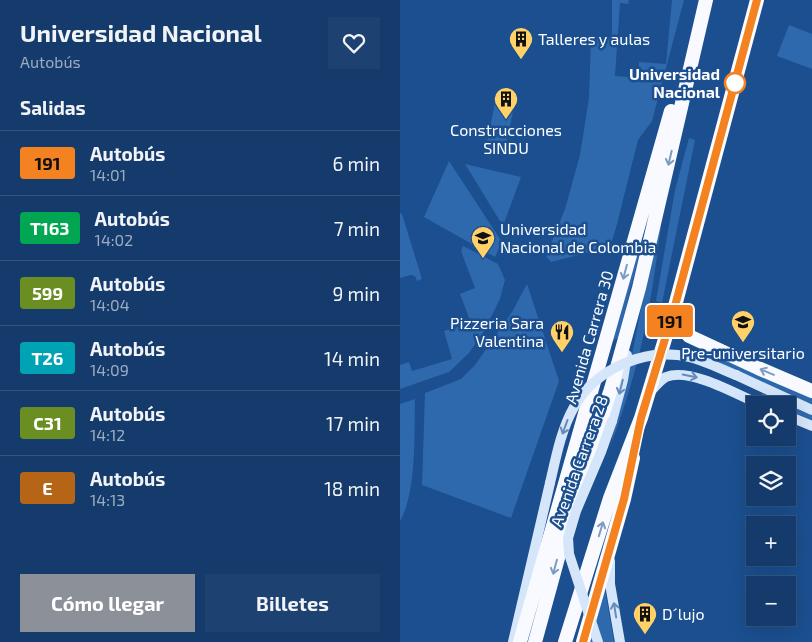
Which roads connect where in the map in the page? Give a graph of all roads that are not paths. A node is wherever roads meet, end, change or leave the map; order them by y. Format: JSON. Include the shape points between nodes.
{"nodes":[{"id":1,"x":706,"y":0,"type":"edge"},
{"id":2,"x":756,"y":0,"type":"edge"},
{"id":3,"x":695,"y":42,"type":"junction"},
{"id":4,"x":639,"y":288,"type":"junction"},
{"id":5,"x":675,"y":306,"type":"junction"},
{"id":6,"x":812,"y":391,"type":"edge"},
{"id":7,"x":648,"y":394,"type":"junction"},
{"id":8,"x":746,"y":398,"type":"edge"},
{"id":9,"x":812,"y":410,"type":"edge"},
{"id":10,"x":641,"y":418,"type":"junction"},
{"id":11,"x":796,"y":419,"type":"edge"},
{"id":12,"x":812,"y":426,"type":"edge"},
{"id":13,"x":611,"y":543,"type":"junction"},
{"id":14,"x":513,"y":642,"type":"edge"},
{"id":15,"x":520,"y":642,"type":"edge"},
{"id":16,"x":535,"y":642,"type":"edge"},
{"id":17,"x":565,"y":642,"type":"edge"},
{"id":18,"x":583,"y":642,"type":"edge"},
{"id":19,"x":598,"y":642,"type":"edge"},
{"id":20,"x":620,"y":642,"type":"edge"}],
"edges":[{"from":1,"to":3,"type":"highway","name":"Avenida Carrera 30"},
{"from":2,"to":5,"type":"highway"},
{"from":3,"to":4,"type":"highway","name":"Avenida Carrera 30","one_way":true},
{"from":3,"to":15,"type":"highway","name":"Avenida Carrera 30","one_way":true,"via":[[666,131]]},
{"from":4,"to":16,"type":"highway","name":"Avenida Carrera 30","one_way":true,"via":[[611,389],[572,507]]},
{"from":4,"to":19,"type":"main road","name":"Avenida Carrera 28","one_way":true,"bridge":true,"via":[[623,380],[612,421],[568,538],[569,554]]},
{"from":6,"to":5,"type":"highway","one_way":true,"via":[[689,336],[681,326]]},
{"from":5,"to":7,"type":"highway"},
{"from":7,"to":8,"type":"main road","one_way":true,"via":[[666,377],[684,374]]},
{"from":7,"to":10,"type":"highway"},
{"from":9,"to":14,"type":"main road","one_way":true,"bridge":true,"via":[[736,375],[676,355],[641,358],[614,368],[596,380],[573,408],[562,437]]},
{"from":10,"to":13,"type":"highway"},
{"from":17,"to":10,"type":"highway","one_way":true,"via":[[610,498]]},
{"from":11,"to":12,"type":"main road"},
{"from":13,"to":18,"type":"highway"},
{"from":20,"to":13,"type":"main road","one_way":true,"via":[[610,584]]}]}
